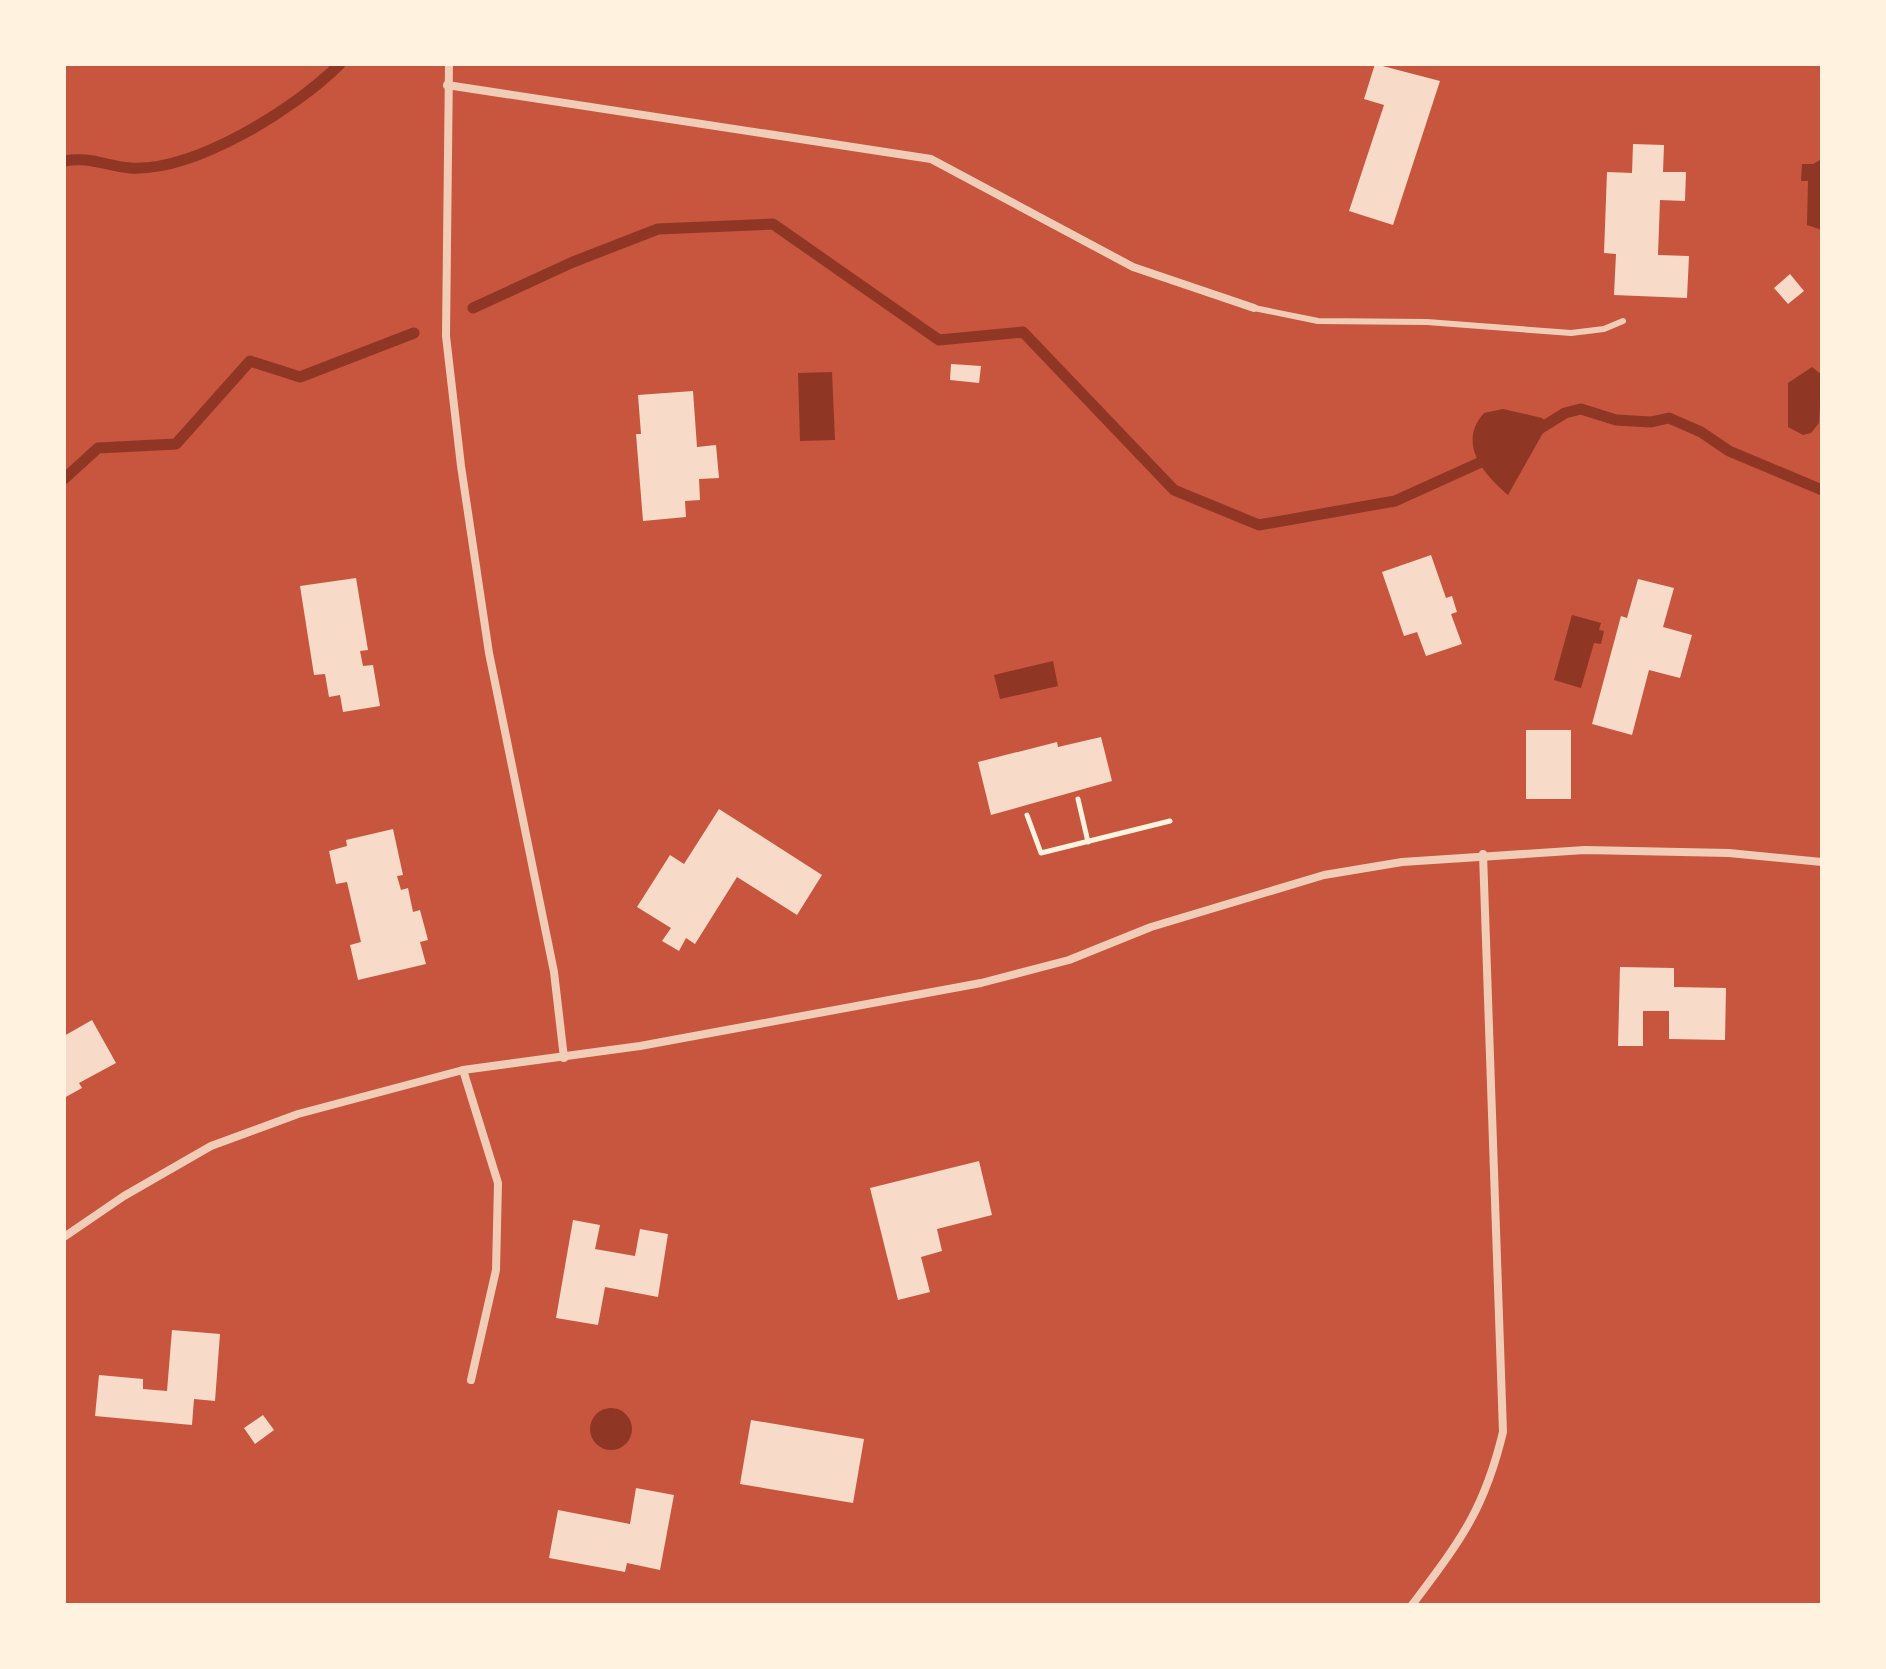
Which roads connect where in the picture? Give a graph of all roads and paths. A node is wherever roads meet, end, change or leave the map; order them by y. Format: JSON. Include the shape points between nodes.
{"nodes":[{"id":1,"x":449,"y":64,"type":"edge"},
{"id":2,"x":447,"y":85,"type":"junction"},
{"id":3,"x":1254,"y":308,"type":"joint"},
{"id":4,"x":1623,"y":321,"type":"dead end"},
{"id":5,"x":1078,"y":799,"type":"dead end"},
{"id":6,"x":1027,"y":815,"type":"dead end"},
{"id":7,"x":1170,"y":821,"type":"dead end"},
{"id":8,"x":1088,"y":842,"type":"junction"},
{"id":9,"x":1483,"y":854,"type":"junction"},
{"id":10,"x":1822,"y":862,"type":"edge"},
{"id":11,"x":564,"y":1058,"type":"junction"},
{"id":12,"x":463,"y":1070,"type":"junction"},
{"id":13,"x":64,"y":1237,"type":"edge"},
{"id":14,"x":471,"y":1380,"type":"dead end"},
{"id":15,"x":1412,"y":1605,"type":"edge"}],
"edges":[{"from":1,"to":2,"type":"street"},
{"from":2,"to":3,"type":"street","via":[[931,159],[1133,267]]},
{"from":2,"to":11,"type":"street","via":[[446,336],[461,466],[489,653],[554,972]]},
{"from":3,"to":4,"type":"lane","via":[[1318,321],[1427,322],[1571,333]]},
{"from":5,"to":8,"type":"path"},
{"from":6,"to":8,"type":"path","via":[[1041,853]]},
{"from":7,"to":8,"type":"path"},
{"from":9,"to":10,"type":"street","via":[[1729,853]]},
{"from":9,"to":11,"type":"street","via":[[1324,875],[1151,927],[1069,960],[981,983]]},
{"from":9,"to":15,"type":"street","via":[[1503,1432],[1491,1481],[1468,1530]]},
{"from":11,"to":12,"type":"street"},
{"from":12,"to":13,"type":"street","via":[[298,1114],[211,1146]]},
{"from":12,"to":14,"type":"street","via":[[498,1183],[496,1270]]}]}
